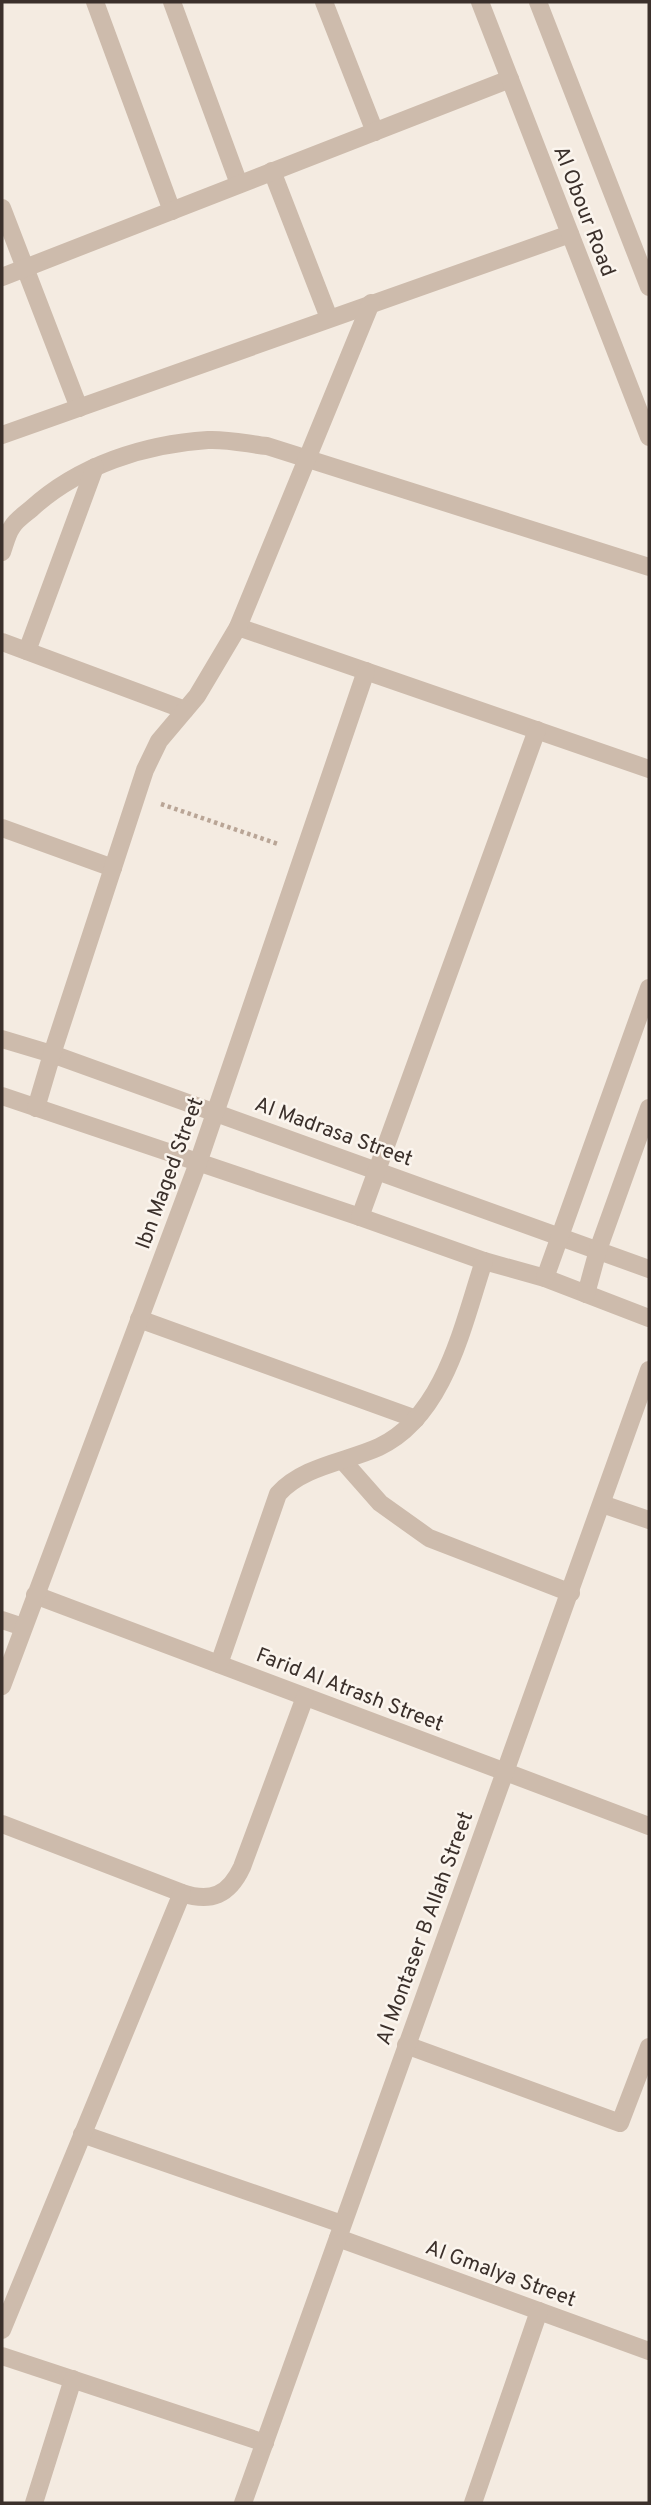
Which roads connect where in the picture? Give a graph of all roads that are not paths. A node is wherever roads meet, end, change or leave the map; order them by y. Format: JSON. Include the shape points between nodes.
{"nodes":[{"id":1,"x":95,"y":2,"type":"edge"},
{"id":2,"x":172,"y":2,"type":"edge"},
{"id":3,"x":324,"y":2,"type":"edge"},
{"id":4,"x":480,"y":2,"type":"edge"},
{"id":5,"x":538,"y":2,"type":"edge"},
{"id":6,"x":510,"y":79,"type":"junction"},
{"id":7,"x":375,"y":132,"type":"junction"},
{"id":8,"x":272,"y":171,"type":"junction"},
{"id":9,"x":239,"y":184,"type":"junction"},
{"id":10,"x":2,"y":208,"type":"edge"},
{"id":11,"x":172,"y":211,"type":"junction"},
{"id":12,"x":569,"y":234,"type":"junction"},
{"id":13,"x":25,"y":268,"type":"junction"},
{"id":14,"x":2,"y":277,"type":"edge"},
{"id":15,"x":649,"y":287,"type":"edge"},
{"id":16,"x":371,"y":303,"type":"junction"},
{"id":17,"x":329,"y":318,"type":"junction"},
{"id":18,"x":79,"y":408,"type":"junction"},
{"id":19,"x":2,"y":435,"type":"edge"},
{"id":20,"x":649,"y":437,"type":"edge"},
{"id":21,"x":307,"y":458,"type":"junction"},
{"id":22,"x":95,"y":467,"type":"junction"},
{"id":23,"x":2,"y":552,"type":"edge"},
{"id":24,"x":649,"y":567,"type":"edge"},
{"id":25,"x":239,"y":627,"type":"junction"},
{"id":26,"x":2,"y":642,"type":"edge"},
{"id":27,"x":27,"y":651,"type":"junction"},
{"id":28,"x":366,"y":671,"type":"junction"},
{"id":29,"x":185,"y":710,"type":"junction"},
{"id":30,"x":537,"y":730,"type":"junction"},
{"id":31,"x":649,"y":769,"type":"edge"},
{"id":32,"x":2,"y":828,"type":"edge"},
{"id":33,"x":113,"y":868,"type":"junction"},
{"id":34,"x":649,"y":988,"type":"edge"},
{"id":35,"x":2,"y":1039,"type":"edge"},
{"id":36,"x":52,"y":1054,"type":"junction"},
{"id":37,"x":3,"y":1100,"type":"edge"},
{"id":38,"x":36,"y":1108,"type":"junction"},
{"id":39,"x":649,"y":1108,"type":"edge"},
{"id":40,"x":215,"y":1113,"type":"junction"},
{"id":41,"x":198,"y":1163,"type":"junction"},
{"id":42,"x":377,"y":1171,"type":"junction"},
{"id":43,"x":360,"y":1217,"type":"junction"},
{"id":44,"x":560,"y":1237,"type":"junction"},
{"id":45,"x":598,"y":1250,"type":"junction"},
{"id":46,"x":484,"y":1261,"type":"junction"},
{"id":47,"x":649,"y":1269,"type":"edge"},
{"id":48,"x":545,"y":1278,"type":"junction"},
{"id":49,"x":586,"y":1294,"type":"junction"},
{"id":50,"x":649,"y":1318,"type":"edge"},
{"id":51,"x":139,"y":1319,"type":"junction"},
{"id":52,"x":649,"y":1370,"type":"edge"},
{"id":53,"x":416,"y":1419,"type":"junction"},
{"id":54,"x":343,"y":1461,"type":"junction"},
{"id":55,"x":602,"y":1504,"type":"junction"},
{"id":56,"x":649,"y":1520,"type":"edge"},
{"id":57,"x":571,"y":1593,"type":"junction"},
{"id":58,"x":35,"y":1595,"type":"junction"},
{"id":59,"x":2,"y":1620,"type":"edge"},
{"id":60,"x":23,"y":1627,"type":"junction"},
{"id":61,"x":219,"y":1664,"type":"junction"},
{"id":62,"x":2,"y":1686,"type":"edge"},
{"id":63,"x":305,"y":1697,"type":"junction"},
{"id":64,"x":505,"y":1772,"type":"junction"},
{"id":65,"x":2,"y":1824,"type":"edge"},
{"id":66,"x":649,"y":1826,"type":"edge"},
{"id":67,"x":182,"y":1893,"type":"junction"},
{"id":68,"x":406,"y":2045,"type":"junction"},
{"id":69,"x":649,"y":2047,"type":"edge"},
{"id":70,"x":82,"y":2134,"type":"junction"},
{"id":71,"x":340,"y":2231,"type":"junction"},
{"id":72,"x":539,"y":2311,"type":"junction"},
{"id":73,"x":2,"y":2330,"type":"edge"},
{"id":74,"x":649,"y":2351,"type":"edge"},
{"id":75,"x":2,"y":2356,"type":"edge"},
{"id":76,"x":73,"y":2379,"type":"junction"},
{"id":77,"x":265,"y":2443,"type":"junction"},
{"id":78,"x":34,"y":2503,"type":"edge"},
{"id":79,"x":243,"y":2503,"type":"edge"},
{"id":80,"x":473,"y":2503,"type":"edge"}],
"edges":[{"from":1,"to":11,"type":"street"},
{"from":2,"to":9,"type":"street"},
{"from":3,"to":7,"type":"street"},
{"from":4,"to":6,"type":"street","name":"Al Obour Road"},
{"from":5,"to":15,"type":"street","name":"Al Obour Road"},
{"from":6,"to":7,"type":"street"},
{"from":6,"to":12,"type":"street","name":"Al Obour Road"},
{"from":7,"to":8,"type":"street"},
{"from":8,"to":9,"type":"street"},
{"from":8,"to":17,"type":"street"},
{"from":9,"to":11,"type":"street"},
{"from":10,"to":13,"type":"street"},
{"from":11,"to":13,"type":"street"},
{"from":12,"to":16,"type":"street"},
{"from":12,"to":20,"type":"street","name":"Al Obour Road"},
{"from":13,"to":14,"type":"street"},
{"from":13,"to":18,"type":"street"},
{"from":16,"to":17,"type":"street"},
{"from":16,"to":21,"type":"street"},
{"from":17,"to":18,"type":"street"},
{"from":18,"to":19,"type":"street"},
{"from":21,"to":22,"type":"street","via":[[267,446],[212,440],[172,443]]},
{"from":21,"to":24,"type":"street"},
{"from":21,"to":25,"type":"street"},
{"from":22,"to":23,"type":"street","via":[[37,503],[12,526]]},
{"from":22,"to":27,"type":"street"},
{"from":25,"to":28,"type":"street"},
{"from":25,"to":29,"type":"street"},
{"from":26,"to":27,"type":"street"},
{"from":27,"to":29,"type":"street"},
{"from":28,"to":30,"type":"street"},
{"from":28,"to":40,"type":"street","name":"Ibn Maged Street"},
{"from":29,"to":33,"type":"street","via":[[159,741]]},
{"from":30,"to":31,"type":"street"},
{"from":30,"to":42,"type":"street"},
{"from":32,"to":33,"type":"street"},
{"from":33,"to":36,"type":"street"},
{"from":34,"to":44,"type":"street"},
{"from":35,"to":36,"type":"street","name":"Al Madrasa Street"},
{"from":36,"to":38,"type":"street"},
{"from":36,"to":40,"type":"street","name":"Al Madrasa Street"},
{"from":37,"to":38,"type":"street"},
{"from":38,"to":41,"type":"street"},
{"from":39,"to":45,"type":"street"},
{"from":40,"to":41,"type":"street","name":"Ibn Maged Street"},
{"from":40,"to":42,"type":"street","name":"Al Madrasa Street"},
{"from":41,"to":43,"type":"street"},
{"from":41,"to":51,"type":"street","name":"Ibn Maged Street"},
{"from":42,"to":43,"type":"street"},
{"from":42,"to":44,"type":"street","name":"Al Madrasa Street"},
{"from":43,"to":46,"type":"street"},
{"from":44,"to":45,"type":"street","name":"Al Madrasa Street"},
{"from":44,"to":48,"type":"street"},
{"from":45,"to":47,"type":"street","name":"Al Madrasa Street"},
{"from":45,"to":49,"type":"street"},
{"from":46,"to":48,"type":"street"},
{"from":46,"to":53,"type":"street","via":[[448,1368]]},
{"from":48,"to":49,"type":"street"},
{"from":49,"to":50,"type":"street"},
{"from":51,"to":53,"type":"street"},
{"from":51,"to":58,"type":"street","name":"Ibn Maged Street"},
{"from":52,"to":55,"type":"street","name":"Al Montaser B Allah Street"},
{"from":53,"to":54,"type":"street","via":[[382,1445]]},
{"from":54,"to":57,"type":"street","via":[[380,1503],[429,1538]]},
{"from":54,"to":61,"type":"street","via":[[288,1483],[278,1494]]},
{"from":55,"to":56,"type":"street"},
{"from":55,"to":57,"type":"street","name":"Al Montaser B Allah Street"},
{"from":57,"to":64,"type":"street","name":"Al Montaser B Allah Street"},
{"from":58,"to":60,"type":"street","name":"Ibn Maged Street"},
{"from":58,"to":61,"type":"street","name":"Farid Al Atrash Street"},
{"from":59,"to":60,"type":"street"},
{"from":60,"to":62,"type":"street","name":"Ibn Maged Street"},
{"from":61,"to":63,"type":"street","name":"Farid Al Atrash Street"},
{"from":63,"to":64,"type":"street","name":"Farid Al Atrash Street"},
{"from":63,"to":67,"type":"street","via":[[236,1881],[211,1897]]},
{"from":64,"to":66,"type":"street","name":"Farid Al Atrash Street"},
{"from":64,"to":68,"type":"street","name":"Al Montaser B Allah Street"},
{"from":65,"to":67,"type":"street"},
{"from":67,"to":70,"type":"street"},
{"from":68,"to":69,"type":"street","via":[[620,2123]]},
{"from":68,"to":71,"type":"street","name":"Al Montaser B Allah Street"},
{"from":70,"to":71,"type":"street","name":"Al Gmalya Street"},
{"from":70,"to":73,"type":"street"},
{"from":71,"to":72,"type":"street","name":"Al Gmalya Street"},
{"from":71,"to":77,"type":"street","name":"Al Montaser B Allah Street"},
{"from":72,"to":74,"type":"street","name":"Al Gmalya Street"},
{"from":72,"to":80,"type":"street"},
{"from":75,"to":76,"type":"street"},
{"from":76,"to":77,"type":"street"},
{"from":76,"to":78,"type":"street"},
{"from":77,"to":79,"type":"street","name":"Al Montaser B Allah Street"}]}
